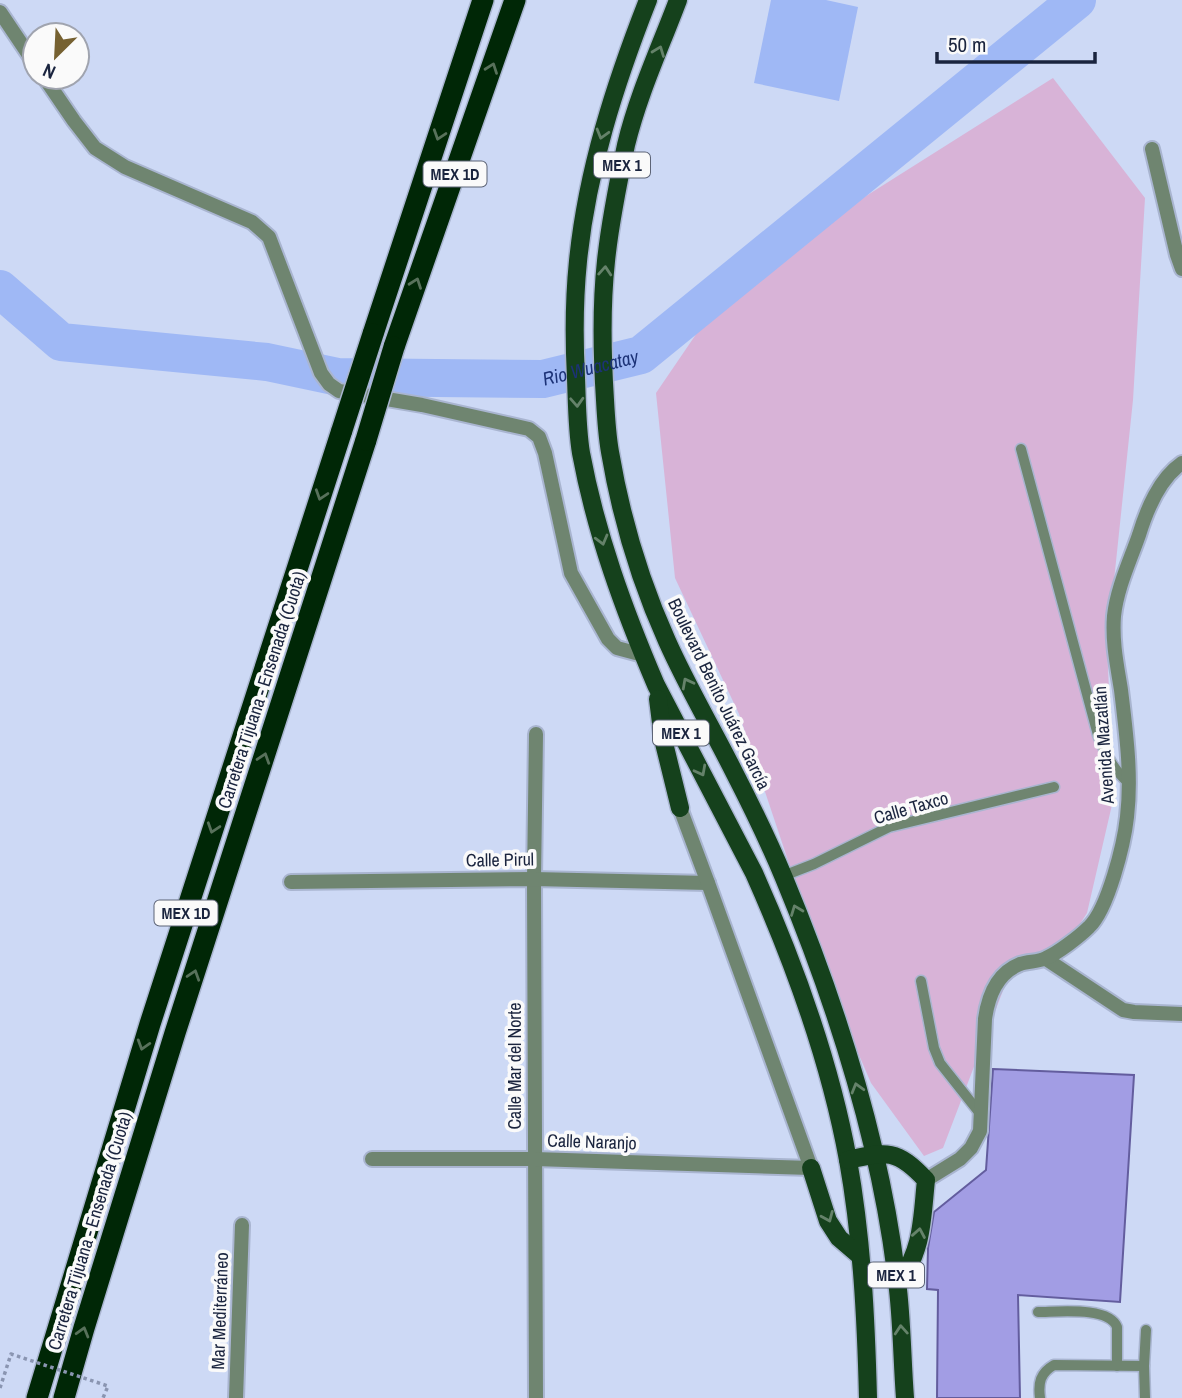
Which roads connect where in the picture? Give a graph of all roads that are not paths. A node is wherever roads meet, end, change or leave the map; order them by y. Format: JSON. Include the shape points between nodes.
{"nodes":[{"id":1,"x":483,"y":0,"type":"edge"},
{"id":2,"x":515,"y":0,"type":"edge"},
{"id":3,"x":648,"y":0,"type":"edge"},
{"id":4,"x":678,"y":0,"type":"edge"},
{"id":5,"x":0,"y":12,"type":"edge"},
{"id":6,"x":21,"y":43,"type":"edge"},
{"id":7,"x":54,"y":91,"type":"edge"},
{"id":8,"x":1152,"y":149,"type":"dead end"},
{"id":9,"x":1182,"y":269,"type":"edge"},
{"id":10,"x":1021,"y":449,"type":"dead end"},
{"id":11,"x":1182,"y":463,"type":"edge"},
{"id":12,"x":643,"y":655,"type":"junction"},
{"id":13,"x":656,"y":685,"type":"junction"},
{"id":14,"x":536,"y":734,"type":"dead end"},
{"id":15,"x":1129,"y":783,"type":"junction"},
{"id":16,"x":1054,"y":787,"type":"dead end"},
{"id":17,"x":680,"y":808,"type":"joint"},
{"id":18,"x":783,"y":876,"type":"junction"},
{"id":19,"x":534,"y":879,"type":"junction"},
{"id":20,"x":291,"y":882,"type":"dead end"},
{"id":21,"x":709,"y":883,"type":"junction"},
{"id":22,"x":1046,"y":959,"type":"junction"},
{"id":23,"x":921,"y":981,"type":"dead end"},
{"id":24,"x":1182,"y":1014,"type":"edge"},
{"id":25,"x":982,"y":1116,"type":"junction"},
{"id":26,"x":875,"y":1154,"type":"junction"},
{"id":27,"x":372,"y":1159,"type":"dead end"},
{"id":28,"x":535,"y":1159,"type":"junction"},
{"id":29,"x":848,"y":1160,"type":"junction"},
{"id":30,"x":811,"y":1168,"type":"junction"},
{"id":31,"x":926,"y":1180,"type":"junction"},
{"id":32,"x":242,"y":1225,"type":"dead end"},
{"id":33,"x":860,"y":1256,"type":"junction"},
{"id":34,"x":898,"y":1282,"type":"junction"},
{"id":35,"x":1038,"y":1312,"type":"dead end"},
{"id":36,"x":1146,"y":1330,"type":"dead end"},
{"id":37,"x":1117,"y":1366,"type":"junction"},
{"id":38,"x":1144,"y":1366,"type":"junction"},
{"id":39,"x":37,"y":1398,"type":"edge"},
{"id":40,"x":64,"y":1398,"type":"edge"},
{"id":41,"x":236,"y":1398,"type":"edge"},
{"id":42,"x":536,"y":1398,"type":"edge"},
{"id":43,"x":868,"y":1398,"type":"edge"},
{"id":44,"x":905,"y":1398,"type":"edge"},
{"id":45,"x":1040,"y":1398,"type":"edge"},
{"id":46,"x":1144,"y":1398,"type":"edge"}],
"edges":[{"from":1,"to":39,"type":"highway","name":"Carretera Tijuana - Ensenada (Cuota)","number":"MEX 1D","one_way":true,"bridge":true,"via":[[150,1024]]},
{"from":40,"to":2,"type":"highway","name":"Carretera Tijuana - Ensenada (Cuota)","number":"MEX 1D","one_way":true,"bridge":true,"via":[[394,347]]},
{"from":3,"to":12,"type":"main road","number":"MEX 1","one_way":true,"via":[[596,156],[578,262],[574,334],[581,452],[602,543]]},
{"from":18,"to":4,"type":"main road","name":"Boulevard Benito Juárez García","number":"MEX 1","one_way":true,"via":[[665,638],[631,541],[607,429],[603,339],[611,221],[627,142]]},
{"from":5,"to":6,"type":"street"},
{"from":7,"to":12,"type":"street","via":[[95,148],[125,167],[252,222],[269,237],[329,384],[339,391],[529,429],[539,437],[570,573],[608,639],[617,648]]},
{"from":8,"to":9,"type":"street"},
{"from":10,"to":15,"type":"lane","via":[[1098,735],[1112,766]]},
{"from":11,"to":15,"type":"street","name":"Avenida Mazatlán","via":[[1165,481],[1145,517],[1115,613],[1114,650]]},
{"from":12,"to":13,"type":"main road","number":"MEX 1"},
{"from":13,"to":17,"type":"main road"},
{"from":13,"to":29,"type":"main road","number":"MEX 1","one_way":true,"via":[[767,903],[825,1065]]},
{"from":14,"to":19,"type":"street","name":"Calle Mar del Norte"},
{"from":15,"to":22,"type":"street","name":"Avenida Mazatlán","via":[[1119,863],[1100,912],[1090,927]]},
{"from":16,"to":18,"type":"lane","name":"Calle Taxco","via":[[888,827]]},
{"from":17,"to":21,"type":"street"},
{"from":26,"to":18,"type":"main road","name":"Boulevard Benito Juárez García","number":"MEX 1","one_way":true,"via":[[821,973]]},
{"from":19,"to":20,"type":"street","name":"Calle Pirul"},
{"from":19,"to":21,"type":"street","name":"Calle Pirul"},
{"from":19,"to":28,"type":"street","name":"Calle Mar del Norte"},
{"from":21,"to":30,"type":"street"},
{"from":22,"to":24,"type":"street","via":[[1124,1010]]},
{"from":22,"to":25,"type":"street","name":"Avenida Mazatlán","via":[[1013,968],[989,996]]},
{"from":23,"to":25,"type":"lane","via":[[940,1063]]},
{"from":25,"to":31,"type":"street","name":"Avenida Mazatlán","via":[[971,1148]]},
{"from":26,"to":29,"type":"main road"},
{"from":26,"to":31,"type":"main road","via":[[904,1159]]},
{"from":26,"to":34,"type":"main road","name":"Boulevard Benito Juárez García","number":"MEX 1"},
{"from":27,"to":28,"type":"street","name":"Calle Naranjo"},
{"from":28,"to":30,"type":"street","name":"Calle Naranjo"},
{"from":28,"to":42,"type":"street","name":"Calle Mar del Norte"},
{"from":29,"to":33,"type":"main road","number":"MEX 1"},
{"from":30,"to":33,"type":"main road","one_way":true,"via":[[828,1221]]},
{"from":34,"to":31,"type":"main road","one_way":true,"via":[[911,1264],[919,1239]]},
{"from":32,"to":41,"type":"street","name":"Mar Mediterráneo"},
{"from":33,"to":43,"type":"main road","number":"MEX 1"},
{"from":44,"to":34,"type":"main road","name":"Boulevard Benito Juárez García","number":"MEX 1","one_way":true},
{"from":35,"to":37,"type":"lane","via":[[1092,1312],[1111,1319],[1117,1327]]},
{"from":36,"to":38,"type":"lane"},
{"from":37,"to":38,"type":"lane"},
{"from":37,"to":45,"type":"lane","via":[[1054,1365],[1041,1377]]},
{"from":38,"to":46,"type":"lane"}]}
